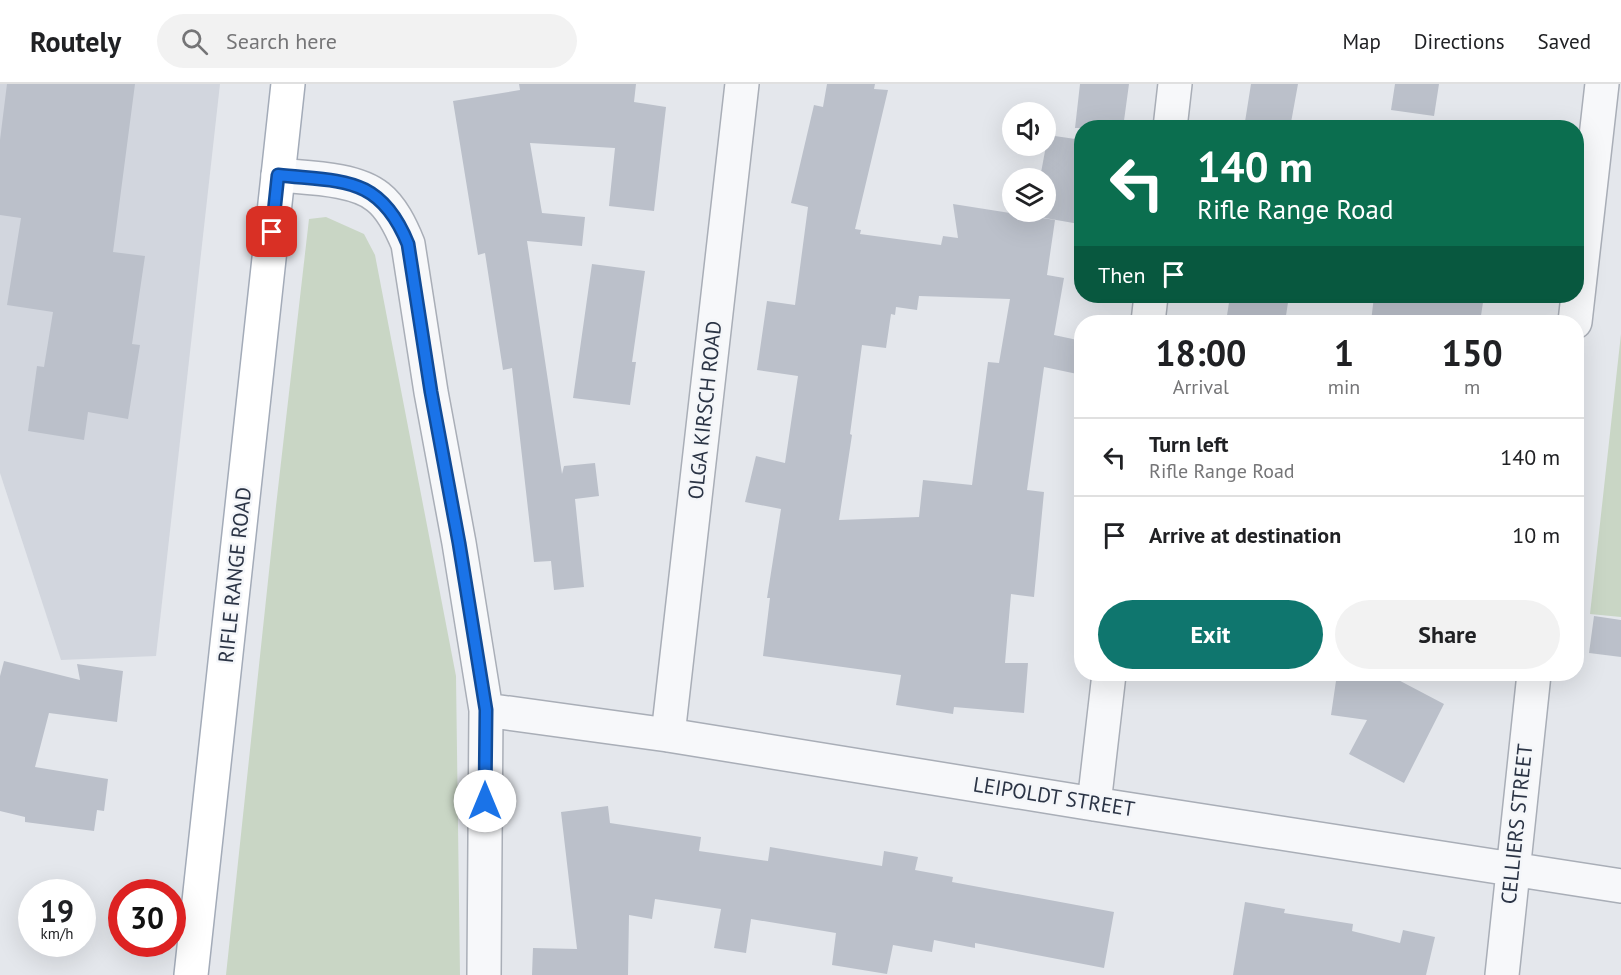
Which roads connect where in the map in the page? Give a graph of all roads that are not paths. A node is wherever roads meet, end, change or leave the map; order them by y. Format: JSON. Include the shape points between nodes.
{"nodes":[{"id":1,"x":288,"y":84,"type":"edge"},
{"id":2,"x":742,"y":84,"type":"edge"},
{"id":3,"x":1175,"y":84,"type":"edge"},
{"id":4,"x":1602,"y":84,"type":"edge"},
{"id":5,"x":1171,"y":120,"type":"edge"},
{"id":6,"x":278,"y":175,"type":"junction"},
{"id":7,"x":1584,"y":243,"type":"edge"},
{"id":8,"x":1108,"y":681,"type":"edge"},
{"id":9,"x":1533,"y":681,"type":"edge"},
{"id":10,"x":486,"y":710,"type":"junction"},
{"id":11,"x":668,"y":735,"type":"junction"},
{"id":12,"x":1094,"y":804,"type":"junction"},
{"id":13,"x":1512,"y":868,"type":"junction"},
{"id":14,"x":1621,"y":886,"type":"edge"},
{"id":15,"x":191,"y":975,"type":"edge"},
{"id":16,"x":484,"y":975,"type":"edge"},
{"id":17,"x":1502,"y":975,"type":"edge"}],
"edges":[{"from":1,"to":6,"type":"main road","name":"RIFLE RANGE ROAD"},
{"from":2,"to":11,"type":"street","name":"OLGA KIRSCH ROAD"},
{"from":3,"to":5,"type":"street"},
{"from":4,"to":7,"type":"street"},
{"from":6,"to":10,"type":"street","via":[[363,188],[391,212],[408,244]]},
{"from":6,"to":15,"type":"main road","name":"RIFLE RANGE ROAD"},
{"from":8,"to":12,"type":"street"},
{"from":9,"to":13,"type":"street","name":"CELLIERS STREET"},
{"from":10,"to":11,"type":"street","name":"LEIPOLDT STREET"},
{"from":10,"to":16,"type":"street"},
{"from":11,"to":12,"type":"street","name":"LEIPOLDT STREET"},
{"from":12,"to":13,"type":"street","name":"LEIPOLDT STREET"},
{"from":13,"to":14,"type":"street","name":"LEIPOLDT STREET"},
{"from":13,"to":17,"type":"street","name":"CELLIERS STREET"}]}
